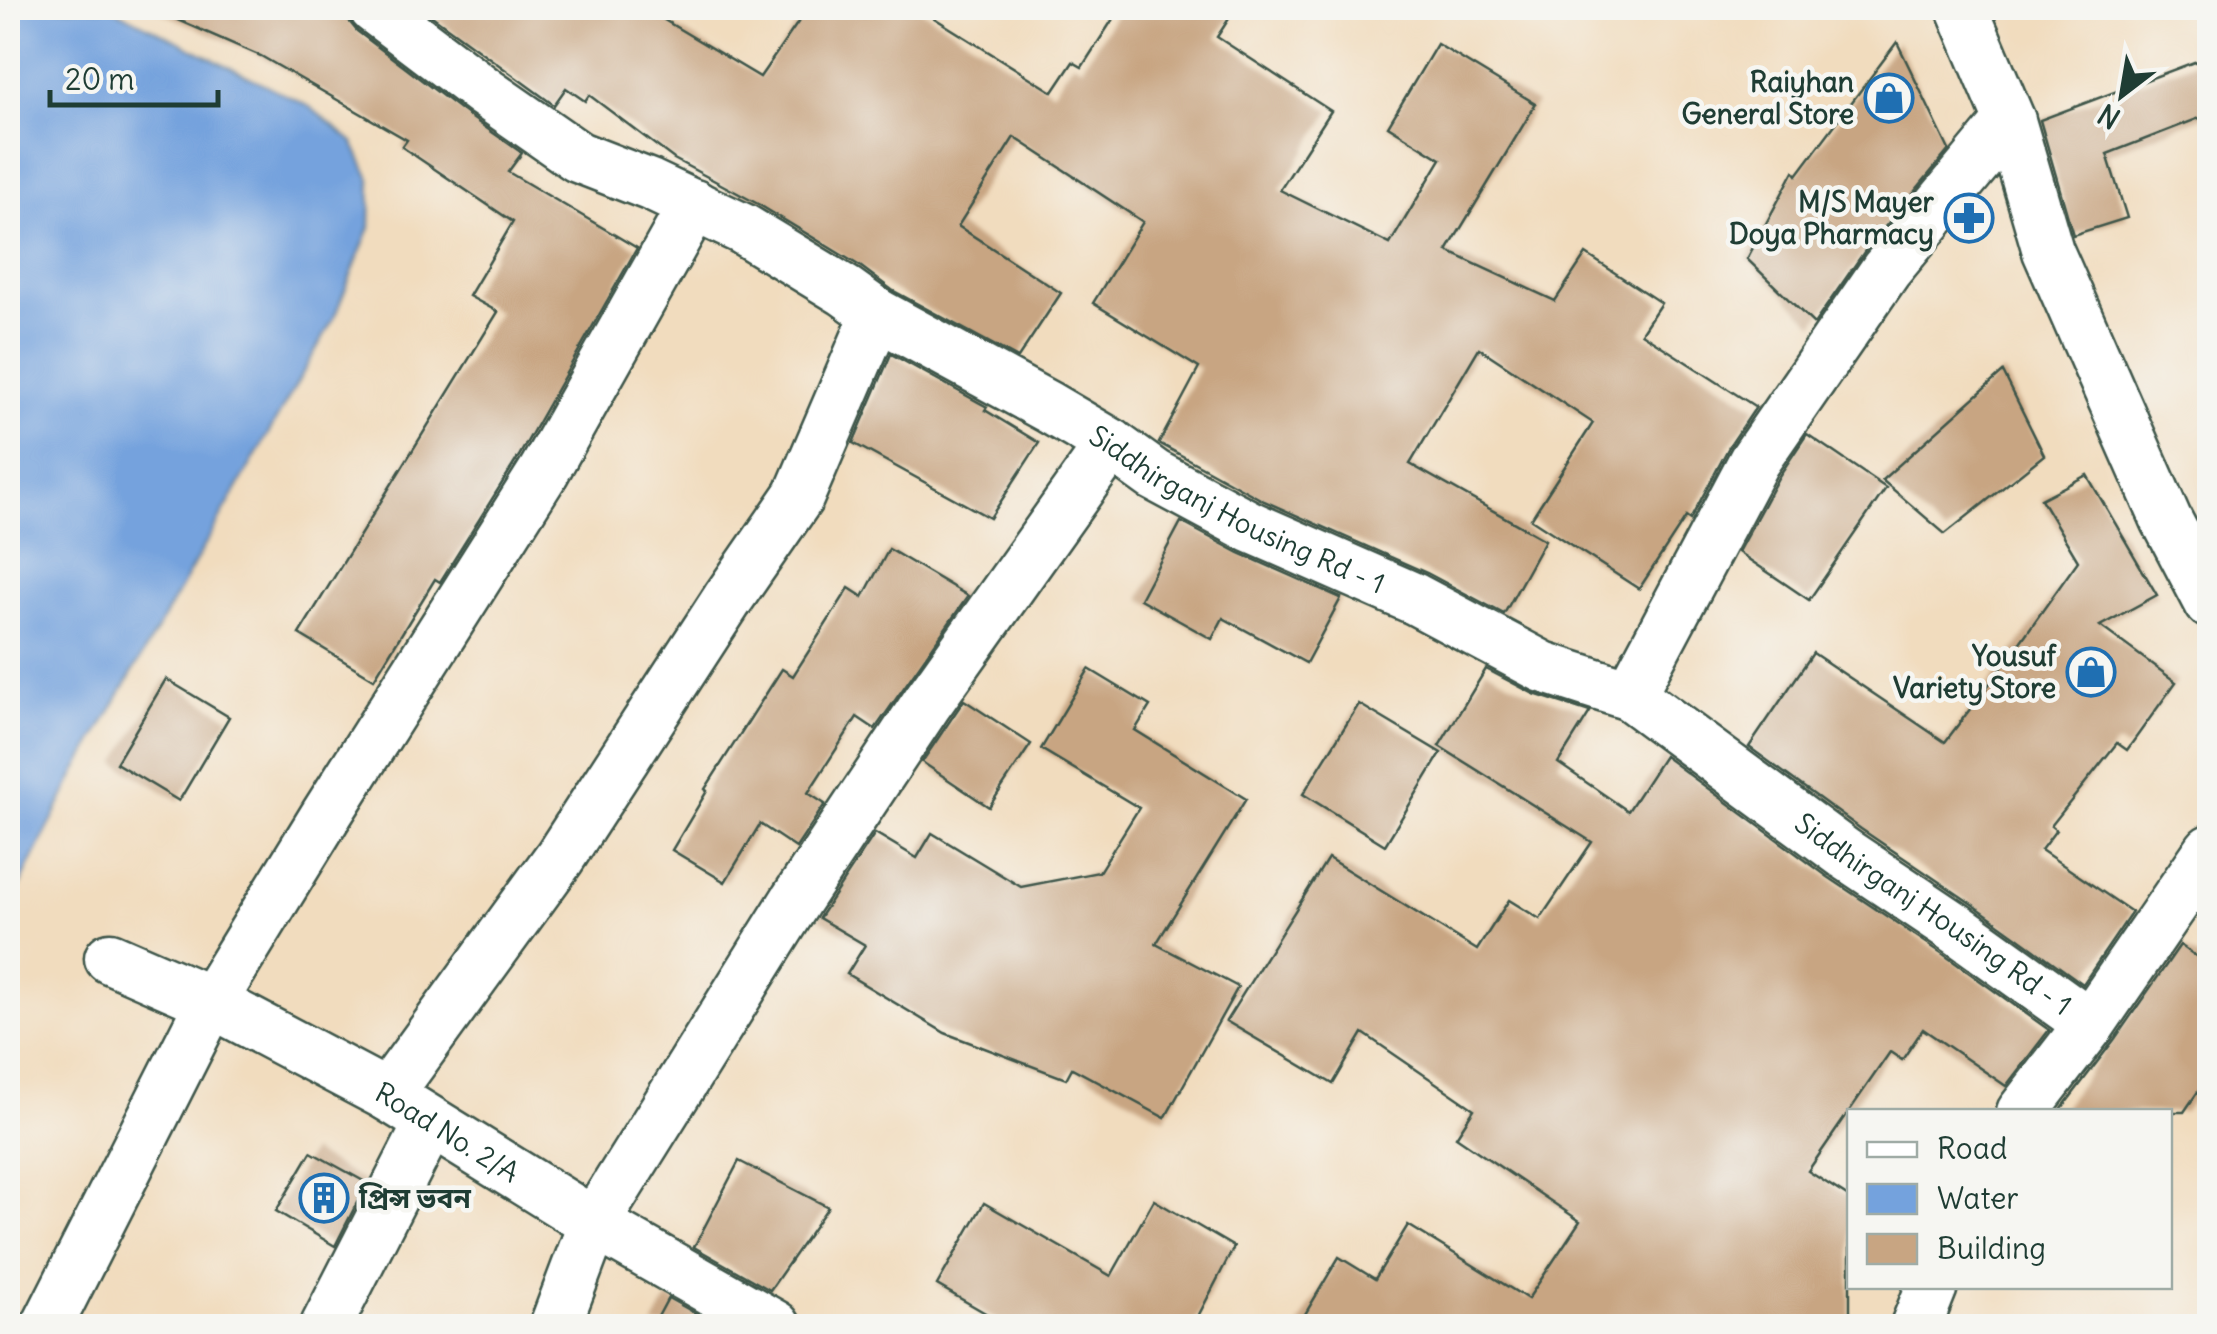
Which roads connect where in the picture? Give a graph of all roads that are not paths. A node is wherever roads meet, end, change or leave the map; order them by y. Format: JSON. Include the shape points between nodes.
{"nodes":[{"id":1,"x":374,"y":8,"type":"edge"},
{"id":2,"x":1962,"y":8,"type":"edge"},
{"id":3,"x":2010,"y":121,"type":"junction"},
{"id":4,"x":694,"y":205,"type":"junction"},
{"id":5,"x":878,"y":314,"type":"junction"},
{"id":6,"x":1112,"y":444,"type":"junction"},
{"id":7,"x":2210,"y":603,"type":"edge"},
{"id":8,"x":1630,"y":694,"type":"junction"},
{"id":9,"x":2210,"y":850,"type":"edge"},
{"id":10,"x":110,"y":958,"type":"dead end"},
{"id":11,"x":211,"y":1002,"type":"junction"},
{"id":12,"x":2090,"y":1024,"type":"junction"},
{"id":13,"x":387,"y":1095,"type":"junction"},
{"id":14,"x":2024,"y":1109,"type":"edge"},
{"id":15,"x":430,"y":1123,"type":"junction"},
{"id":16,"x":594,"y":1223,"type":"junction"},
{"id":17,"x":1931,"y":1289,"type":"edge"},
{"id":18,"x":46,"y":1326,"type":"edge"},
{"id":19,"x":326,"y":1326,"type":"edge"},
{"id":20,"x":555,"y":1326,"type":"edge"},
{"id":21,"x":774,"y":1326,"type":"edge"},
{"id":22,"x":1916,"y":1326,"type":"edge"}],
"edges":[{"from":1,"to":4,"type":"street","name":"Siddhirganj Housing Rd - 1","via":[[578,157]]},
{"from":2,"to":3,"type":"street"},
{"from":3,"to":7,"type":"street","via":[[2048,251]]},
{"from":3,"to":8,"type":"street","via":[[1886,270],[1754,461]]},
{"from":4,"to":5,"type":"street","name":"Siddhirganj Housing Rd - 1"},
{"from":4,"to":11,"type":"street","via":[[544,471]]},
{"from":5,"to":6,"type":"street","name":"Siddhirganj Housing Rd - 1"},
{"from":5,"to":13,"type":"street","via":[[799,496],[560,857]]},
{"from":6,"to":8,"type":"street","name":"Siddhirganj Housing Rd - 1","via":[[1154,475],[1251,527],[1416,599],[1543,667]]},
{"from":6,"to":16,"type":"street","via":[[926,703]]},
{"from":8,"to":12,"type":"street","name":"Siddhirganj Housing Rd - 1","via":[[1844,854]]},
{"from":9,"to":12,"type":"street"},
{"from":10,"to":11,"type":"street","name":"Road No. 2/A"},
{"from":11,"to":13,"type":"street","name":"Road No. 2/A"},
{"from":11,"to":18,"type":"street"},
{"from":12,"to":14,"type":"street"},
{"from":13,"to":15,"type":"street","name":"Road No. 2/A"},
{"from":15,"to":16,"type":"street","name":"Road No. 2/A"},
{"from":15,"to":19,"type":"street"},
{"from":16,"to":20,"type":"street"},
{"from":16,"to":21,"type":"street","name":"Road No. 2/A"},
{"from":17,"to":22,"type":"street"}]}
